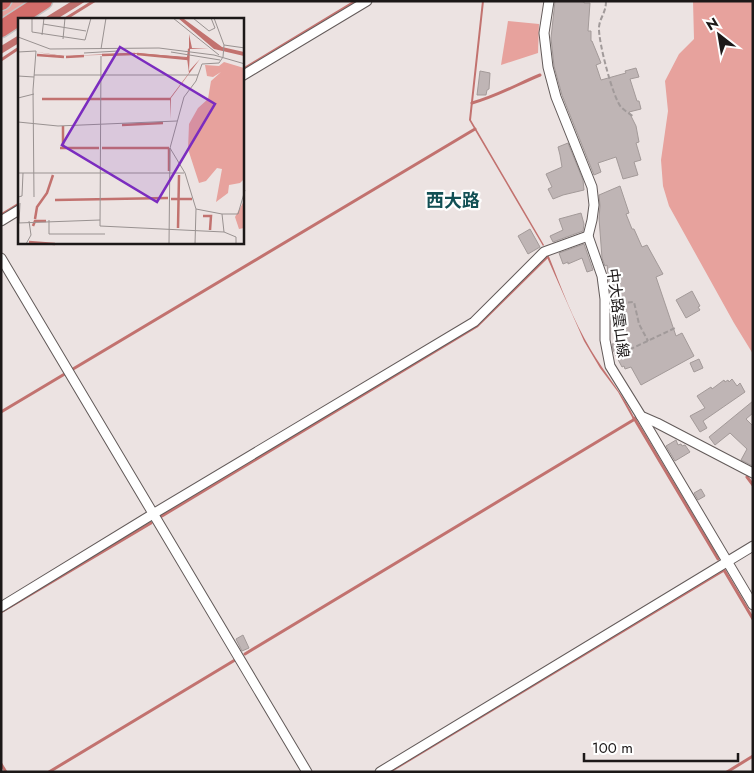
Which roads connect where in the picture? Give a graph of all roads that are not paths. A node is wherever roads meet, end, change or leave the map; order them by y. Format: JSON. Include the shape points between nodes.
{"nodes":[{"id":1,"x":44,"y":1,"type":"edge"},
{"id":2,"x":367,"y":1,"type":"edge"},
{"id":3,"x":549,"y":1,"type":"edge"},
{"id":4,"x":1,"y":29,"type":"edge"},
{"id":5,"x":244,"y":75,"type":"edge"},
{"id":6,"x":18,"y":211,"type":"edge"},
{"id":7,"x":1,"y":221,"type":"edge"},
{"id":8,"x":588,"y":236,"type":"junction"},
{"id":9,"x":1,"y":258,"type":"edge"},
{"id":10,"x":641,"y":416,"type":"junction"},
{"id":11,"x":753,"y":472,"type":"edge"},
{"id":12,"x":153,"y":514,"type":"junction"},
{"id":13,"x":753,"y":546,"type":"edge"},
{"id":14,"x":727,"y":562,"type":"junction"},
{"id":15,"x":753,"y":605,"type":"edge"},
{"id":16,"x":1,"y":607,"type":"edge"},
{"id":17,"x":307,"y":772,"type":"edge"},
{"id":18,"x":380,"y":772,"type":"edge"}],
"edges":[{"from":1,"to":4,"type":"highway"},
{"from":2,"to":5,"type":"street"},
{"from":3,"to":8,"type":"street","via":[[544,33],[548,67],[592,187],[594,205]]},
{"from":6,"to":7,"type":"street"},
{"from":8,"to":10,"type":"street","name":"中大路雲山線","via":[[602,276],[605,340],[610,366]]},
{"from":8,"to":12,"type":"street","via":[[544,252],[474,322]]},
{"from":9,"to":12,"type":"street"},
{"from":10,"to":11,"type":"street"},
{"from":10,"to":14,"type":"street","name":"中大路雲山線"},
{"from":12,"to":16,"type":"street"},
{"from":12,"to":17,"type":"street"},
{"from":13,"to":14,"type":"street"},
{"from":14,"to":15,"type":"street","name":"中大路雲山線"},
{"from":14,"to":18,"type":"street"}]}
